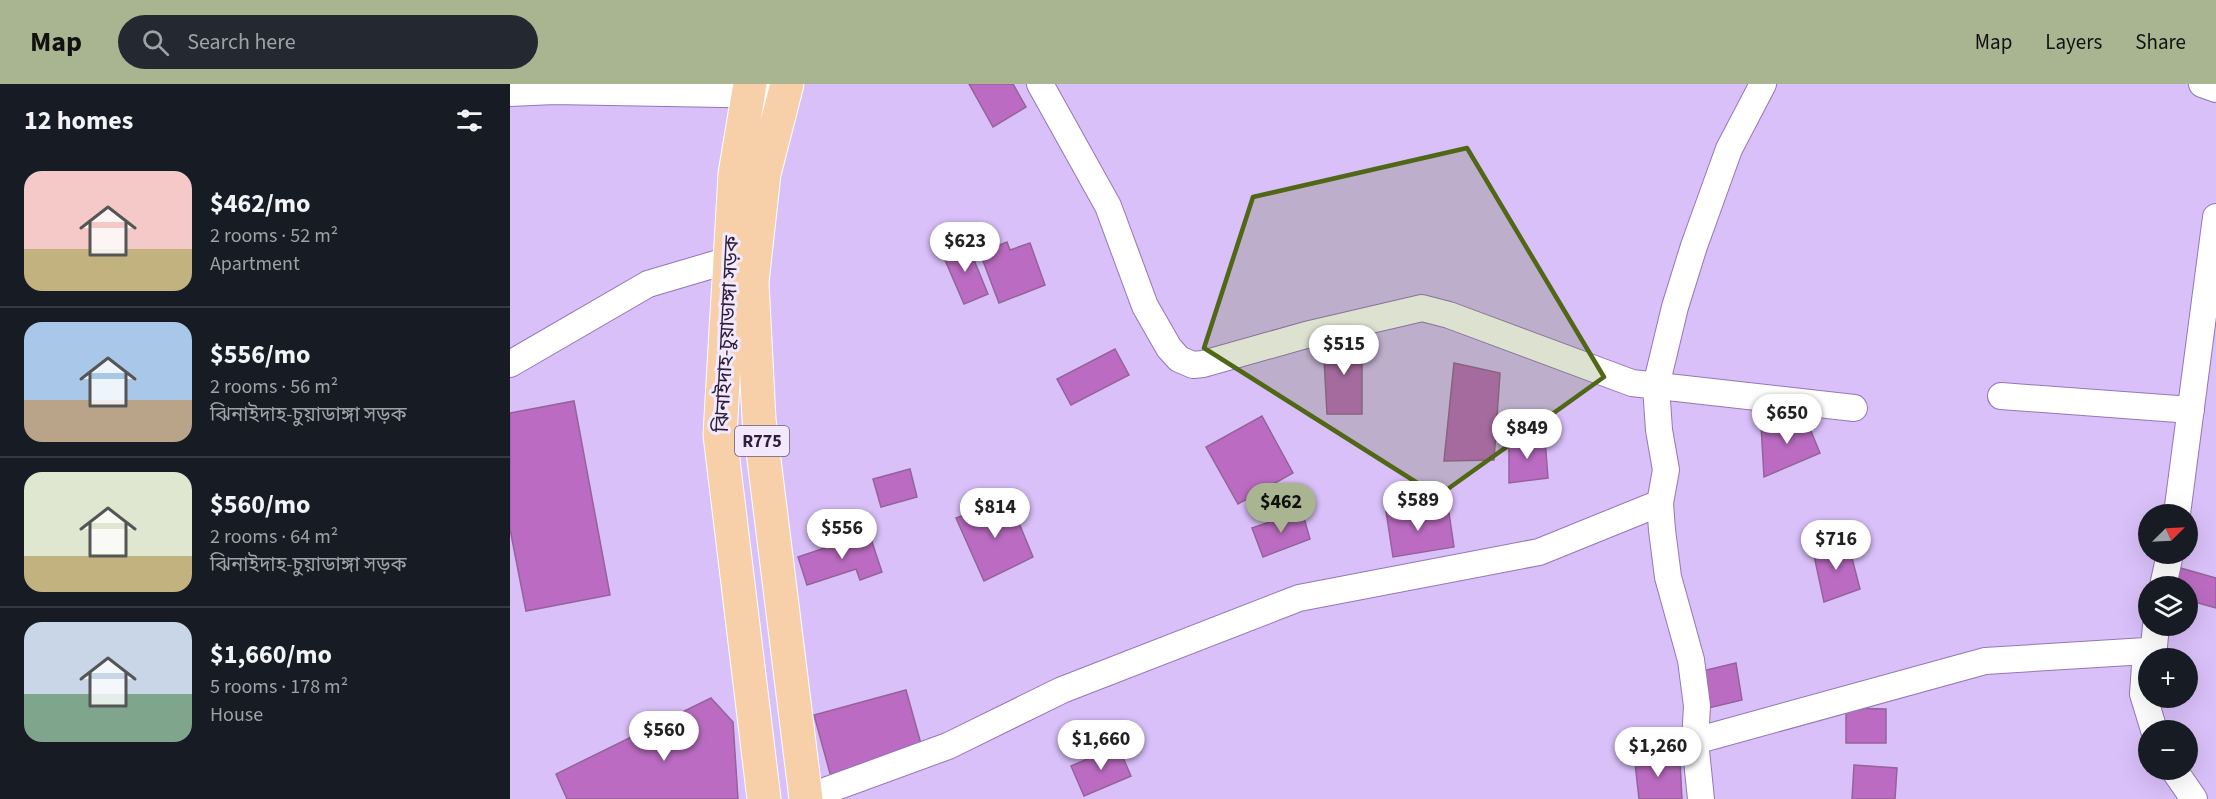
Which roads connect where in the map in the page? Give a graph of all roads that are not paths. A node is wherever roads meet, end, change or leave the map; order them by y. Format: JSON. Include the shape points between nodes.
{"nodes":[{"id":1,"x":1040,"y":84,"type":"edge"},
{"id":2,"x":1763,"y":84,"type":"edge"},
{"id":3,"x":2202,"y":84,"type":"edge"},
{"id":4,"x":749,"y":88,"type":"edge"},
{"id":5,"x":786,"y":89,"type":"edge"},
{"id":6,"x":2216,"y":89,"type":"edge"},
{"id":7,"x":510,"y":93,"type":"edge"},
{"id":8,"x":2216,"y":217,"type":"edge"},
{"id":9,"x":729,"y":260,"type":"junction"},
{"id":10,"x":510,"y":364,"type":"edge"},
{"id":11,"x":1656,"y":386,"type":"junction"},
{"id":12,"x":2001,"y":396,"type":"dead end"},
{"id":13,"x":1854,"y":408,"type":"dead end"},
{"id":14,"x":2191,"y":410,"type":"junction"},
{"id":15,"x":1660,"y":503,"type":"junction"},
{"id":16,"x":2178,"y":504,"type":"edge"},
{"id":17,"x":2138,"y":651,"type":"edge"},
{"id":18,"x":1695,"y":741,"type":"junction"},
{"id":19,"x":2181,"y":780,"type":"edge"},
{"id":20,"x":764,"y":799,"type":"edge"},
{"id":21,"x":805,"y":799,"type":"edge"},
{"id":22,"x":1701,"y":799,"type":"edge"},
{"id":23,"x":2194,"y":799,"type":"edge"}],
"edges":[{"from":1,"to":11,"type":"street","via":[[1108,206],[1145,306],[1179,359],[1193,365],[1203,364],[1306,335],[1422,309],[1449,315],[1632,383]]},
{"from":2,"to":11,"type":"street","via":[[1729,149],[1694,246]]},
{"from":3,"to":6,"type":"street"},
{"from":4,"to":5,"type":"street"},
{"from":4,"to":7,"type":"street"},
{"from":4,"to":9,"type":"main road","name":"ঝিনাইদাহ-চুয়াডাঙ্গা সড়ক","number":"R775","via":[[735,174]]},
{"from":5,"to":21,"type":"main road","name":"ঝিনাইদাহ-চুয়াডাঙ্গা সড়ক","number":"R775","via":[[765,174],[752,282],[759,419]]},
{"from":8,"to":14,"type":"street"},
{"from":9,"to":10,"type":"street","via":[[648,284]]},
{"from":9,"to":20,"type":"main road","name":"ঝিনাইদাহ-চুয়াডাঙ্গা সড়ক","number":"R775","via":[[720,435]]},
{"from":11,"to":13,"type":"street"},
{"from":11,"to":15,"type":"street","via":[[1666,470]]},
{"from":12,"to":14,"type":"street"},
{"from":14,"to":16,"type":"street"},
{"from":15,"to":18,"type":"street","via":[[1668,577],[1691,660],[1697,706]]},
{"from":15,"to":21,"type":"street","via":[[1539,552],[1299,598],[1062,690],[948,746]]},
{"from":17,"to":18,"type":"street","via":[[1985,661]]},
{"from":18,"to":22,"type":"street"},
{"from":19,"to":23,"type":"street"}]}
